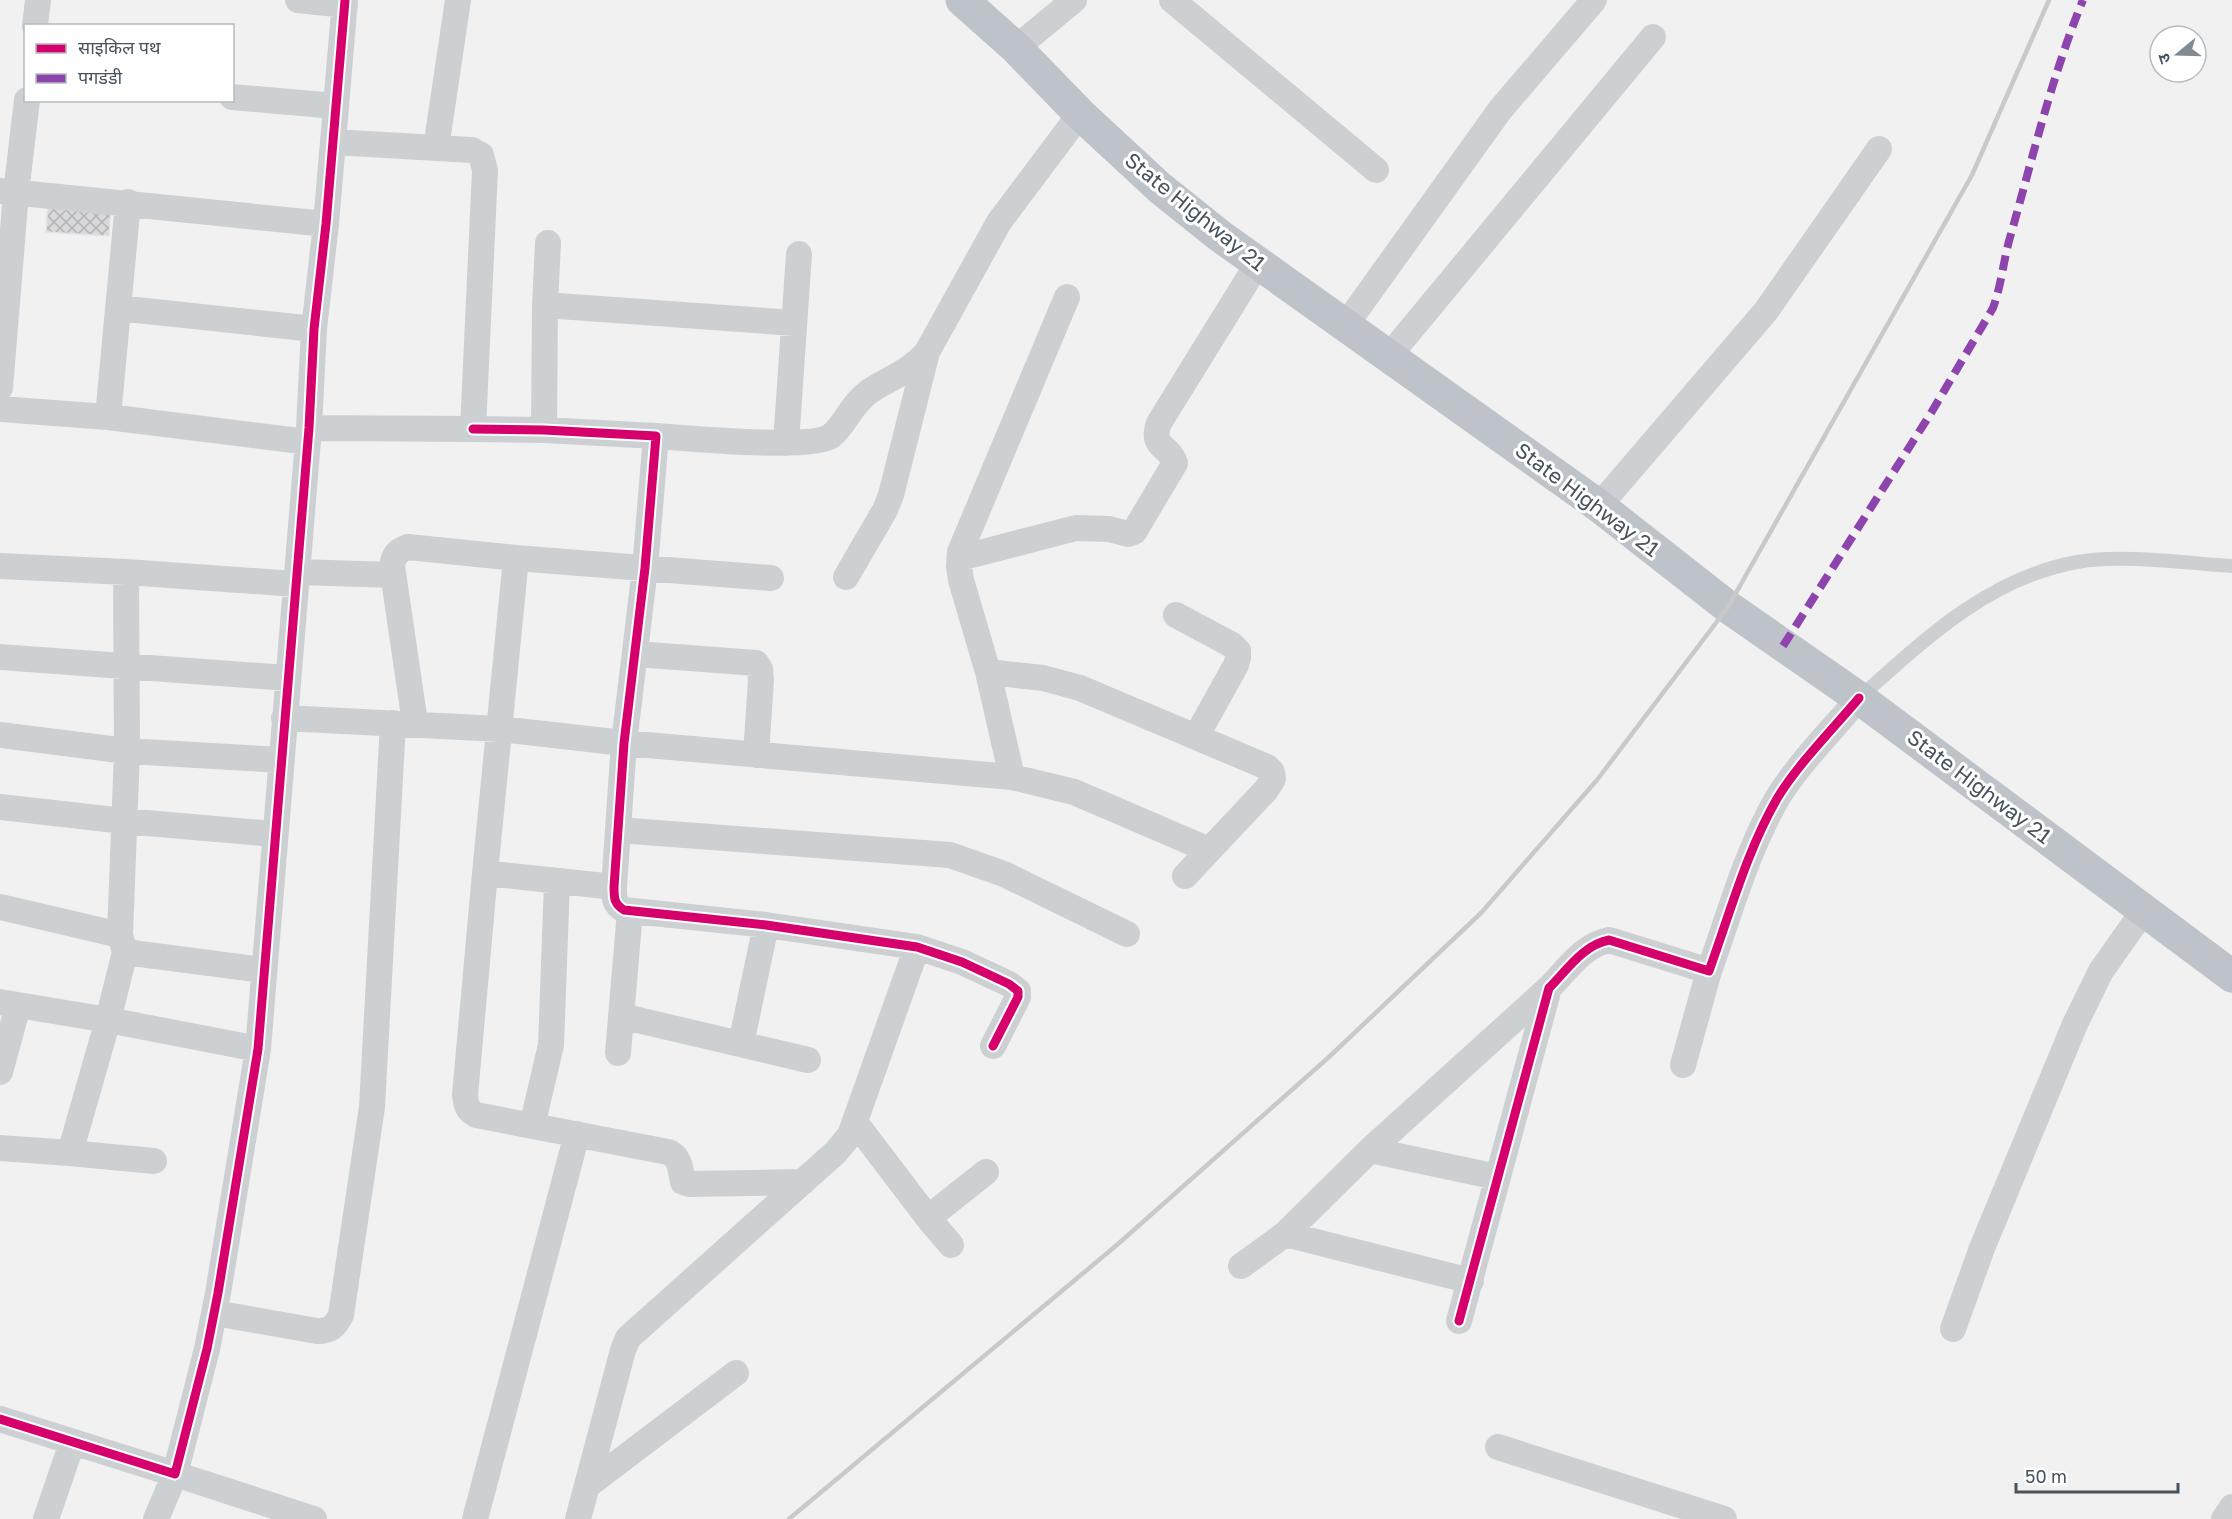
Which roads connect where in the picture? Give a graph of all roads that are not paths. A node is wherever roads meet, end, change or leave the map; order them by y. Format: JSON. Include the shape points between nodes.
{"nodes":[{"id":1,"x":38,"y":0,"type":"edge"},
{"id":2,"x":298,"y":0,"type":"edge"},
{"id":3,"x":458,"y":0,"type":"edge"},
{"id":4,"x":962,"y":0,"type":"edge"},
{"id":5,"x":1074,"y":0,"type":"edge"},
{"id":6,"x":1173,"y":0,"type":"edge"},
{"id":7,"x":1594,"y":0,"type":"edge"},
{"id":8,"x":345,"y":2,"type":"edge"},
{"id":9,"x":35,"y":24,"type":"edge"},
{"id":10,"x":1653,"y":37,"type":"dead end"},
{"id":11,"x":1016,"y":48,"type":"junction"},
{"id":12,"x":234,"y":97,"type":"edge"},
{"id":13,"x":27,"y":102,"type":"edge"},
{"id":14,"x":336,"y":106,"type":"junction"},
{"id":15,"x":1080,"y":114,"type":"junction"},
{"id":16,"x":333,"y":142,"type":"junction"},
{"id":17,"x":436,"y":148,"type":"junction"},
{"id":18,"x":1880,"y":148,"type":"dead end"},
{"id":19,"x":1376,"y":171,"type":"dead end"},
{"id":20,"x":8,"y":192,"type":"edge"},
{"id":21,"x":128,"y":202,"type":"junction"},
{"id":22,"x":326,"y":224,"type":"junction"},
{"id":23,"x":548,"y":243,"type":"dead end"},
{"id":24,"x":799,"y":255,"type":"dead end"},
{"id":25,"x":1258,"y":263,"type":"junction"},
{"id":26,"x":1067,"y":297,"type":"dead end"},
{"id":27,"x":544,"y":305,"type":"junction"},
{"id":28,"x":118,"y":308,"type":"junction"},
{"id":29,"x":794,"y":323,"type":"junction"},
{"id":30,"x":1345,"y":326,"type":"junction"},
{"id":31,"x":314,"y":328,"type":"junction"},
{"id":32,"x":927,"y":352,"type":"junction"},
{"id":33,"x":1389,"y":356,"type":"junction"},
{"id":34,"x":0,"y":388,"type":"edge"},
{"id":35,"x":0,"y":409,"type":"edge"},
{"id":36,"x":108,"y":417,"type":"junction"},
{"id":37,"x":473,"y":429,"type":"junction"},
{"id":38,"x":544,"y":430,"type":"junction"},
{"id":39,"x":308,"y":435,"type":"junction"},
{"id":40,"x":656,"y":436,"type":"junction"},
{"id":41,"x":786,"y":443,"type":"junction"},
{"id":42,"x":1599,"y":506,"type":"junction"},
{"id":43,"x":516,"y":558,"type":"junction"},
{"id":44,"x":960,"y":558,"type":"junction"},
{"id":45,"x":0,"y":566,"type":"edge"},
{"id":46,"x":2232,"y":566,"type":"edge"},
{"id":47,"x":645,"y":568,"type":"junction"},
{"id":48,"x":126,"y":572,"type":"junction"},
{"id":49,"x":393,"y":575,"type":"junction"},
{"id":50,"x":296,"y":578,"type":"junction"},
{"id":51,"x":771,"y":578,"type":"dead end"},
{"id":52,"x":846,"y":578,"type":"dead end"},
{"id":53,"x":1176,"y":615,"type":"dead end"},
{"id":54,"x":636,"y":654,"type":"junction"},
{"id":55,"x":0,"y":657,"type":"edge"},
{"id":56,"x":126,"y":667,"type":"junction"},
{"id":57,"x":988,"y":672,"type":"junction"},
{"id":58,"x":288,"y":678,"type":"junction"},
{"id":59,"x":1859,"y":698,"type":"junction"},
{"id":60,"x":284,"y":718,"type":"junction"},
{"id":61,"x":404,"y":723,"type":"junction"},
{"id":62,"x":500,"y":729,"type":"junction"},
{"id":63,"x":0,"y":735,"type":"edge"},
{"id":64,"x":1196,"y":737,"type":"junction"},
{"id":65,"x":624,"y":743,"type":"junction"},
{"id":66,"x":128,"y":751,"type":"junction"},
{"id":67,"x":756,"y":755,"type":"junction"},
{"id":68,"x":281,"y":760,"type":"junction"},
{"id":69,"x":1012,"y":777,"type":"junction"},
{"id":70,"x":0,"y":807,"type":"edge"},
{"id":71,"x":124,"y":821,"type":"junction"},
{"id":72,"x":618,"y":830,"type":"junction"},
{"id":73,"x":274,"y":834,"type":"junction"},
{"id":74,"x":1209,"y":850,"type":"junction"},
{"id":75,"x":485,"y":873,"type":"junction"},
{"id":76,"x":1185,"y":876,"type":"dead end"},
{"id":77,"x":557,"y":882,"type":"junction"},
{"id":78,"x":614,"y":887,"type":"junction"},
{"id":79,"x":0,"y":907,"type":"edge"},
{"id":80,"x":2144,"y":910,"type":"junction"},
{"id":81,"x":630,"y":911,"type":"junction"},
{"id":82,"x":766,"y":925,"type":"junction"},
{"id":83,"x":1127,"y":934,"type":"dead end"},
{"id":84,"x":122,"y":943,"type":"junction"},
{"id":85,"x":917,"y":947,"type":"junction"},
{"id":86,"x":263,"y":970,"type":"junction"},
{"id":87,"x":1709,"y":971,"type":"junction"},
{"id":88,"x":2232,"y":976,"type":"edge"},
{"id":89,"x":1549,"y":988,"type":"junction"},
{"id":90,"x":9,"y":1004,"type":"edge"},
{"id":91,"x":621,"y":1016,"type":"junction"},
{"id":92,"x":108,"y":1020,"type":"junction"},
{"id":93,"x":741,"y":1044,"type":"junction"},
{"id":94,"x":993,"y":1046,"type":"dead end"},
{"id":95,"x":258,"y":1049,"type":"junction"},
{"id":96,"x":618,"y":1053,"type":"dead end"},
{"id":97,"x":808,"y":1060,"type":"dead end"},
{"id":98,"x":1683,"y":1065,"type":"dead end"},
{"id":99,"x":0,"y":1072,"type":"edge"},
{"id":100,"x":855,"y":1122,"type":"junction"},
{"id":101,"x":532,"y":1126,"type":"junction"},
{"id":102,"x":577,"y":1134,"type":"junction"},
{"id":103,"x":0,"y":1148,"type":"edge"},
{"id":104,"x":1370,"y":1150,"type":"junction"},
{"id":105,"x":70,"y":1153,"type":"junction"},
{"id":106,"x":154,"y":1161,"type":"dead end"},
{"id":107,"x":986,"y":1172,"type":"dead end"},
{"id":108,"x":1497,"y":1177,"type":"junction"},
{"id":109,"x":803,"y":1182,"type":"junction"},
{"id":110,"x":928,"y":1218,"type":"junction"},
{"id":111,"x":1285,"y":1234,"type":"junction"},
{"id":112,"x":951,"y":1245,"type":"dead end"},
{"id":113,"x":1241,"y":1266,"type":"dead end"},
{"id":114,"x":1471,"y":1281,"type":"junction"},
{"id":115,"x":214,"y":1313,"type":"junction"},
{"id":116,"x":1459,"y":1321,"type":"dead end"},
{"id":117,"x":1953,"y":1329,"type":"dead end"},
{"id":118,"x":736,"y":1373,"type":"dead end"},
{"id":119,"x":0,"y":1419,"type":"edge"},
{"id":120,"x":72,"y":1443,"type":"junction"},
{"id":121,"x":1498,"y":1447,"type":"dead end"},
{"id":122,"x":176,"y":1474,"type":"junction"},
{"id":123,"x":587,"y":1486,"type":"junction"},
{"id":124,"x":2232,"y":1507,"type":"edge"},
{"id":125,"x":46,"y":1519,"type":"edge"},
{"id":126,"x":156,"y":1519,"type":"edge"},
{"id":127,"x":314,"y":1519,"type":"edge"},
{"id":128,"x":475,"y":1519,"type":"edge"},
{"id":129,"x":578,"y":1519,"type":"edge"},
{"id":130,"x":1724,"y":1519,"type":"edge"},
{"id":131,"x":2224,"y":1519,"type":"edge"}],
"edges":[{"from":1,"to":9,"type":"street"},
{"from":2,"to":8,"type":"street"},
{"from":3,"to":17,"type":"street"},
{"from":4,"to":11,"type":"highway","name":"State Highway 21"},
{"from":5,"to":11,"type":"street"},
{"from":6,"to":19,"type":"street"},
{"from":7,"to":30,"type":"street","via":[[1500,110]]},
{"from":8,"to":14,"type":"street"},
{"from":10,"to":33,"type":"street"},
{"from":11,"to":15,"type":"highway","name":"State Highway 21"},
{"from":12,"to":14,"type":"street"},
{"from":13,"to":20,"type":"street"},
{"from":14,"to":16,"type":"street"},
{"from":15,"to":25,"type":"highway","name":"State Highway 21","via":[[1160,188]]},
{"from":15,"to":32,"type":"street","via":[[999,222]]},
{"from":16,"to":17,"type":"street"},
{"from":16,"to":22,"type":"street"},
{"from":17,"to":37,"type":"street","via":[[472,150],[484,161]]},
{"from":18,"to":42,"type":"street","via":[[1766,311]]},
{"from":20,"to":21,"type":"street"},
{"from":20,"to":34,"type":"street"},
{"from":21,"to":22,"type":"street"},
{"from":21,"to":28,"type":"street"},
{"from":22,"to":31,"type":"street"},
{"from":23,"to":27,"type":"street"},
{"from":24,"to":29,"type":"street"},
{"from":25,"to":30,"type":"highway","name":"State Highway 21"},
{"from":25,"to":44,"type":"street","via":[[1159,423],[1156,440],[1175,463],[1134,532],[1076,528]]},
{"from":26,"to":44,"type":"street"},
{"from":27,"to":29,"type":"street"},
{"from":27,"to":38,"type":"street"},
{"from":28,"to":31,"type":"street"},
{"from":28,"to":36,"type":"street"},
{"from":29,"to":41,"type":"street"},
{"from":30,"to":33,"type":"highway","name":"State Highway 21"},
{"from":31,"to":39,"type":"street"},
{"from":32,"to":41,"type":"street","via":[[914,366],[858,401],[830,436]]},
{"from":32,"to":52,"type":"street","via":[[891,495]]},
{"from":33,"to":42,"type":"highway","name":"State Highway 21"},
{"from":35,"to":36,"type":"street"},
{"from":36,"to":39,"type":"street"},
{"from":37,"to":38,"type":"street"},
{"from":37,"to":39,"type":"street"},
{"from":38,"to":40,"type":"street"},
{"from":39,"to":50,"type":"street"},
{"from":40,"to":41,"type":"street"},
{"from":40,"to":47,"type":"street"},
{"from":42,"to":59,"type":"highway","name":"State Highway 21","via":[[1728,607]]},
{"from":43,"to":47,"type":"street"},
{"from":43,"to":49,"type":"street","via":[[408,547],[394,557]]},
{"from":43,"to":62,"type":"street"},
{"from":44,"to":57,"type":"street","via":[[961,580]]},
{"from":45,"to":48,"type":"street"},
{"from":46,"to":59,"type":"lane","via":[[2108,559],[2036,573],[1961,612]]},
{"from":47,"to":51,"type":"street"},
{"from":47,"to":54,"type":"street"},
{"from":48,"to":50,"type":"street"},
{"from":48,"to":56,"type":"street"},
{"from":49,"to":50,"type":"street"},
{"from":49,"to":61,"type":"street"},
{"from":50,"to":58,"type":"street"},
{"from":53,"to":64,"type":"street","via":[[1238,651],[1236,665]]},
{"from":54,"to":65,"type":"street"},
{"from":54,"to":67,"type":"street","via":[[756,663],[761,680]]},
{"from":55,"to":56,"type":"street"},
{"from":56,"to":58,"type":"street"},
{"from":56,"to":66,"type":"street"},
{"from":57,"to":64,"type":"street","via":[[1042,678],[1080,688]]},
{"from":57,"to":69,"type":"street"},
{"from":58,"to":60,"type":"street"},
{"from":59,"to":80,"type":"highway","name":"State Highway 21"},
{"from":59,"to":87,"type":"street","via":[[1789,782],[1770,811]]},
{"from":60,"to":61,"type":"street"},
{"from":60,"to":68,"type":"street"},
{"from":61,"to":62,"type":"street"},
{"from":61,"to":115,"type":"street","via":[[372,1107],[341,1315],[336,1326],[317,1331]]},
{"from":62,"to":65,"type":"street"},
{"from":62,"to":75,"type":"street"},
{"from":63,"to":66,"type":"street"},
{"from":64,"to":74,"type":"street","via":[[1268,767],[1273,779]]},
{"from":65,"to":67,"type":"street"},
{"from":65,"to":72,"type":"street"},
{"from":66,"to":68,"type":"street"},
{"from":66,"to":71,"type":"street"},
{"from":67,"to":69,"type":"street"},
{"from":68,"to":73,"type":"street"},
{"from":69,"to":74,"type":"street","via":[[1074,792]]},
{"from":70,"to":71,"type":"street"},
{"from":71,"to":73,"type":"street"},
{"from":71,"to":84,"type":"street"},
{"from":72,"to":78,"type":"street"},
{"from":72,"to":83,"type":"street","via":[[950,855],[1004,874]]},
{"from":73,"to":86,"type":"street"},
{"from":74,"to":76,"type":"street"},
{"from":75,"to":77,"type":"street"},
{"from":75,"to":101,"type":"street","via":[[466,1106],[476,1115]]},
{"from":77,"to":78,"type":"street"},
{"from":77,"to":101,"type":"street","via":[[551,1045]]},
{"from":78,"to":81,"type":"street","via":[[617,906]]},
{"from":79,"to":84,"type":"street"},
{"from":80,"to":88,"type":"highway","name":"State Highway 21"},
{"from":80,"to":117,"type":"street","via":[[2101,971],[2075,1024],[1982,1248]]},
{"from":81,"to":82,"type":"street"},
{"from":81,"to":91,"type":"street"},
{"from":82,"to":85,"type":"street"},
{"from":82,"to":93,"type":"street"},
{"from":84,"to":86,"type":"street"},
{"from":84,"to":92,"type":"street"},
{"from":85,"to":94,"type":"street","via":[[962,962],[1018,991]]},
{"from":85,"to":100,"type":"street"},
{"from":86,"to":95,"type":"street"},
{"from":87,"to":89,"type":"street","via":[[1609,940],[1588,948]]},
{"from":87,"to":98,"type":"street"},
{"from":89,"to":104,"type":"street"},
{"from":89,"to":108,"type":"street"},
{"from":90,"to":92,"type":"street"},
{"from":90,"to":99,"type":"street"},
{"from":91,"to":93,"type":"street"},
{"from":91,"to":96,"type":"street"},
{"from":92,"to":95,"type":"street"},
{"from":92,"to":105,"type":"street"},
{"from":93,"to":97,"type":"street"},
{"from":95,"to":115,"type":"street"},
{"from":100,"to":109,"type":"street","via":[[836,1152]]},
{"from":100,"to":110,"type":"street"},
{"from":101,"to":102,"type":"street"},
{"from":102,"to":109,"type":"street","via":[[675,1155],[683,1182],[689,1184]]},
{"from":102,"to":128,"type":"street"},
{"from":103,"to":105,"type":"street"},
{"from":104,"to":108,"type":"street"},
{"from":104,"to":111,"type":"street"},
{"from":105,"to":106,"type":"street"},
{"from":107,"to":110,"type":"street"},
{"from":108,"to":114,"type":"street"},
{"from":109,"to":123,"type":"street","via":[[628,1338]]},
{"from":110,"to":112,"type":"street"},
{"from":111,"to":113,"type":"street"},
{"from":111,"to":114,"type":"street"},
{"from":114,"to":116,"type":"street"},
{"from":115,"to":122,"type":"street"},
{"from":118,"to":123,"type":"street"},
{"from":119,"to":120,"type":"street"},
{"from":120,"to":122,"type":"street"},
{"from":120,"to":125,"type":"street"},
{"from":121,"to":130,"type":"street"},
{"from":122,"to":126,"type":"street"},
{"from":122,"to":127,"type":"street"},
{"from":123,"to":129,"type":"street"},
{"from":124,"to":131,"type":"street"}]}
